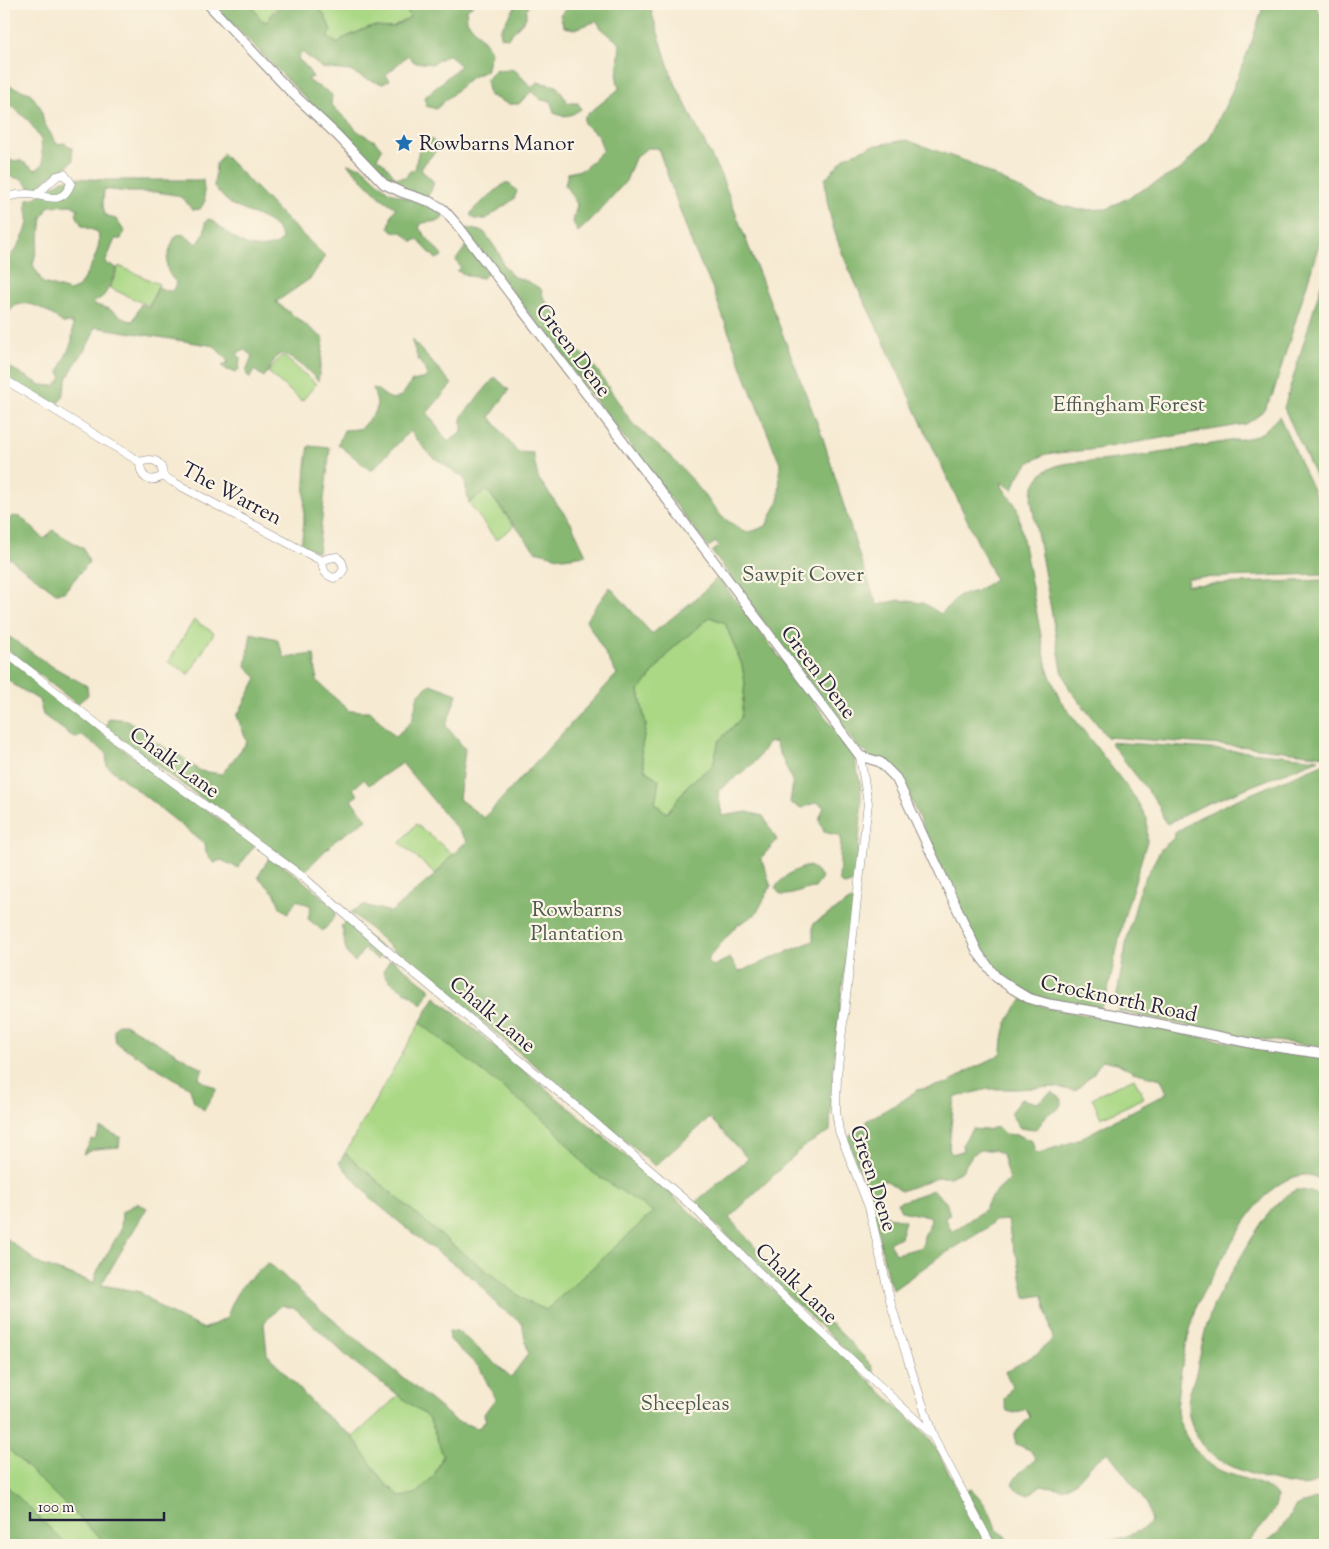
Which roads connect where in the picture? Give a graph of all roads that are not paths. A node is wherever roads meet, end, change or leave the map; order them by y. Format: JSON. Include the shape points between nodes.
{"nodes":[{"id":1,"x":208,"y":4,"type":"edge"},
{"id":2,"x":36,"y":195,"type":"dead end"},
{"id":3,"x":4,"y":197,"type":"edge"},
{"id":4,"x":4,"y":379,"type":"edge"},
{"id":5,"x":140,"y":462,"type":"junction"},
{"id":6,"x":163,"y":476,"type":"junction"},
{"id":7,"x":322,"y":562,"type":"dead end"},
{"id":8,"x":4,"y":651,"type":"edge"},
{"id":9,"x":860,"y":756,"type":"junction"},
{"id":10,"x":1325,"y":1054,"type":"edge"},
{"id":11,"x":933,"y":1436,"type":"junction"},
{"id":12,"x":991,"y":1545,"type":"edge"}],
"edges":[{"from":1,"to":9,"type":"street","name":"Green Dene","via":[[384,184],[430,202],[454,221]]},
{"from":2,"to":3,"type":"street"},
{"from":4,"to":5,"type":"street","name":"The Warren"},
{"from":5,"to":6,"type":"street","name":"The Warren","via":[[149,459],[157,462],[162,467]]},
{"from":5,"to":6,"type":"street","via":[[140,470],[145,477],[156,480]]},
{"from":6,"to":7,"type":"street","name":"The Warren"},
{"from":8,"to":11,"type":"street","name":"Chalk Lane","via":[[130,751],[304,876],[391,954],[693,1207]]},
{"from":9,"to":10,"type":"street","name":"Crocknorth Road","via":[[880,762],[896,778],[978,953],[996,977],[1013,989],[1028,998],[1049,1004],[1255,1044]]},
{"from":9,"to":11,"type":"street","name":"Green Dene","via":[[868,803],[838,1066],[836,1111],[839,1131],[869,1208],[891,1304]]},
{"from":11,"to":12,"type":"street","name":"Green Dene"}]}
